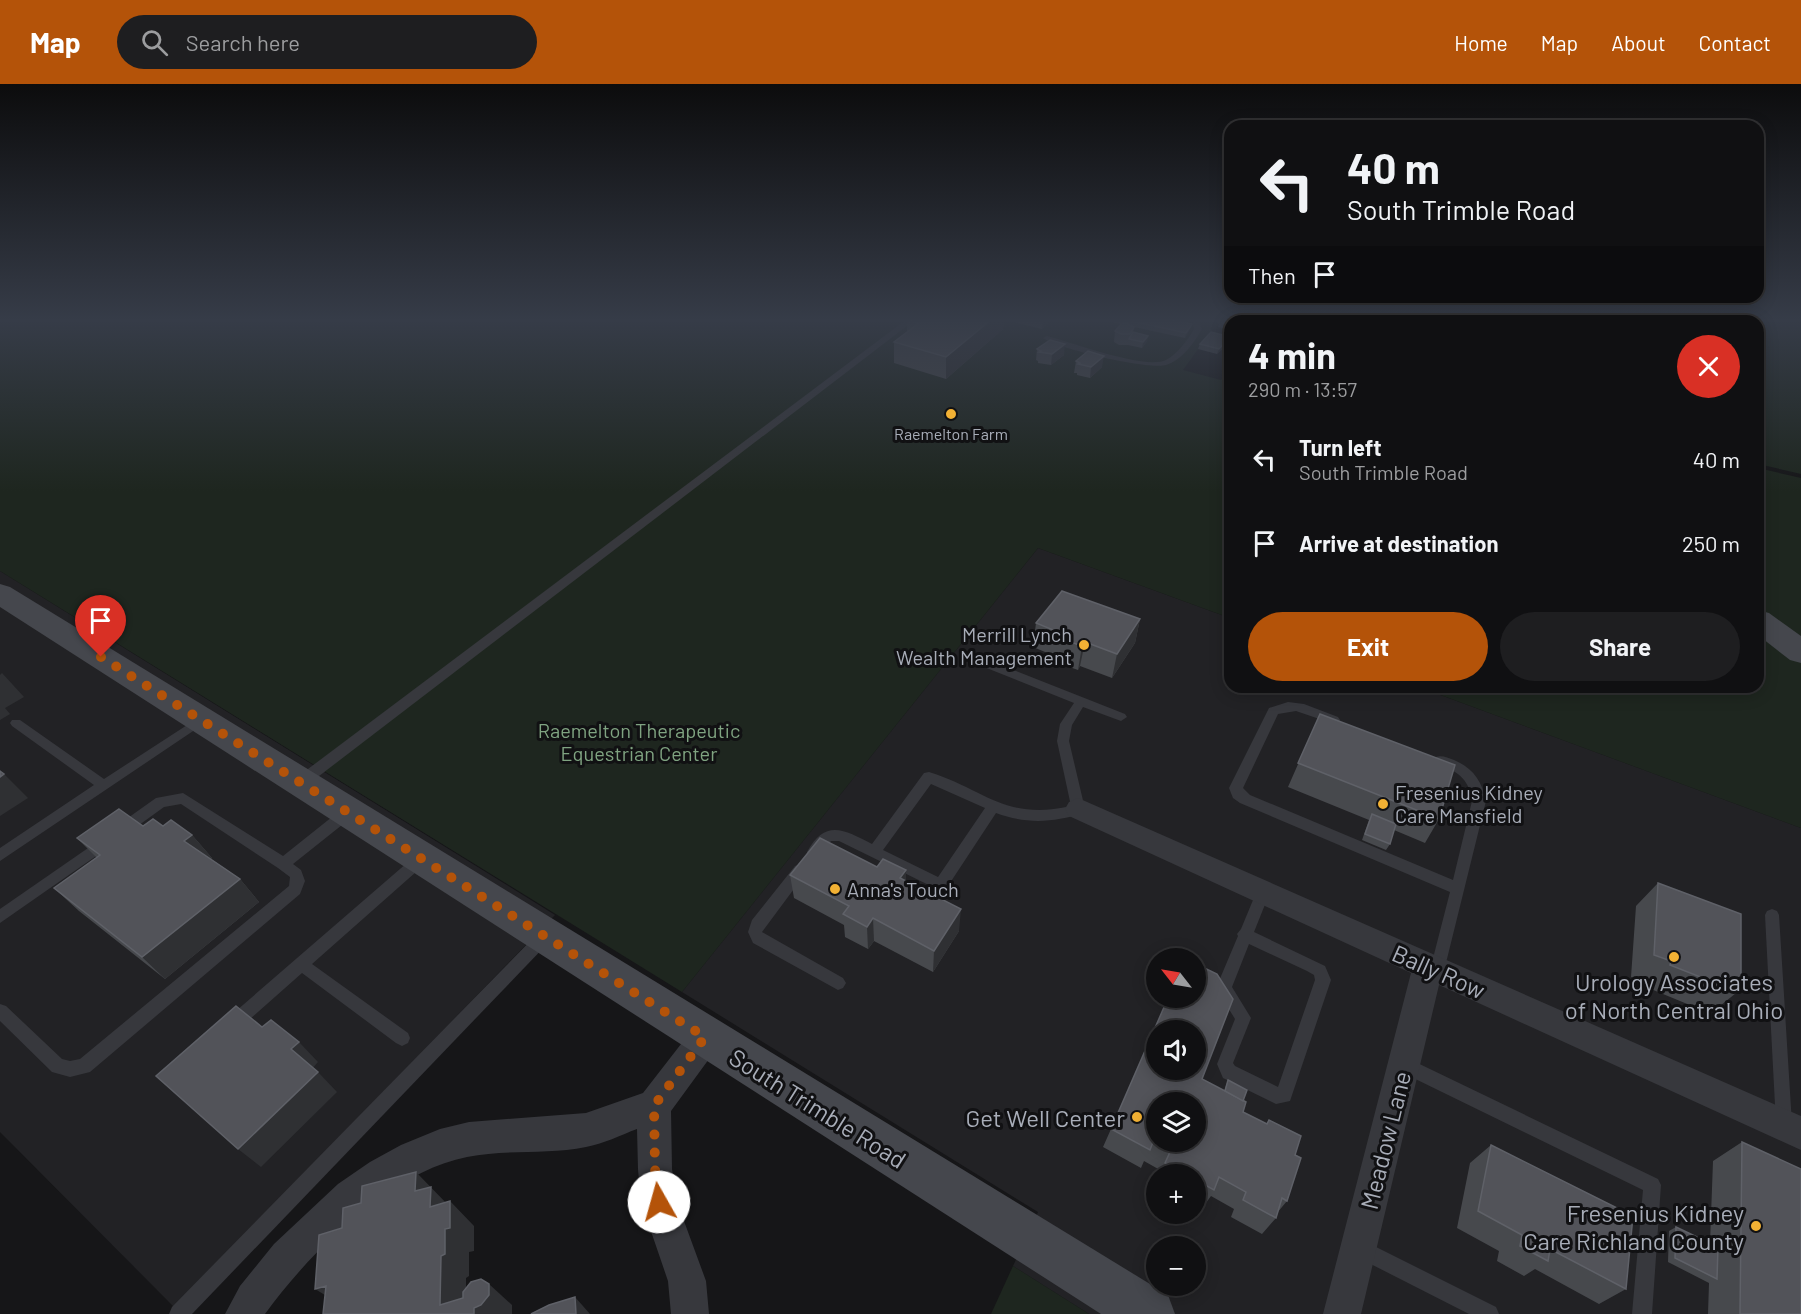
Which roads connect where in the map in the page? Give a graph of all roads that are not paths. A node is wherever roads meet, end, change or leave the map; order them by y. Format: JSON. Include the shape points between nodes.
{"nodes":[{"id":1,"x":836,"y":376,"type":"edge"},
{"id":2,"x":0,"y":594,"type":"edge"},
{"id":3,"x":1764,"y":624,"type":"edge"},
{"id":4,"x":1801,"y":652,"type":"edge"},
{"id":5,"x":983,"y":662,"type":"dead end"},
{"id":6,"x":1081,"y":701,"type":"junction"},
{"id":7,"x":1121,"y":717,"type":"dead end"},
{"id":8,"x":201,"y":720,"type":"junction"},
{"id":9,"x":16,"y":723,"type":"dead end"},
{"id":10,"x":1350,"y":726,"type":"edge"},
{"id":11,"x":1424,"y":754,"type":"edge"},
{"id":12,"x":300,"y":783,"type":"junction"},
{"id":13,"x":104,"y":786,"type":"junction"},
{"id":14,"x":993,"y":806,"type":"junction"},
{"id":15,"x":1077,"y":809,"type":"junction"},
{"id":16,"x":348,"y":813,"type":"junction"},
{"id":17,"x":874,"y":852,"type":"junction"},
{"id":18,"x":0,"y":855,"type":"edge"},
{"id":19,"x":421,"y":859,"type":"junction"},
{"id":20,"x":283,"y":864,"type":"junction"},
{"id":21,"x":1458,"y":889,"type":"junction"},
{"id":22,"x":1263,"y":892,"type":"junction"},
{"id":23,"x":1772,"y":915,"type":"dead end"},
{"id":24,"x":0,"y":917,"type":"edge"},
{"id":25,"x":1245,"y":934,"type":"junction"},
{"id":26,"x":544,"y":936,"type":"junction"},
{"id":27,"x":301,"y":964,"type":"junction"},
{"id":28,"x":1433,"y":968,"type":"junction"},
{"id":29,"x":837,"y":983,"type":"dead end"},
{"id":30,"x":0,"y":1011,"type":"edge"},
{"id":31,"x":235,"y":1022,"type":"edge"},
{"id":32,"x":705,"y":1037,"type":"junction"},
{"id":33,"x":402,"y":1038,"type":"dead end"},
{"id":34,"x":1404,"y":1065,"type":"junction"},
{"id":35,"x":654,"y":1106,"type":"junction"},
{"id":36,"x":1792,"y":1129,"type":"edge"},
{"id":37,"x":1358,"y":1247,"type":"junction"},
{"id":38,"x":179,"y":1314,"type":"edge"},
{"id":39,"x":244,"y":1314,"type":"edge"},
{"id":40,"x":690,"y":1314,"type":"edge"},
{"id":41,"x":1149,"y":1314,"type":"edge"},
{"id":42,"x":1342,"y":1314,"type":"edge"},
{"id":43,"x":1489,"y":1314,"type":"edge"},
{"id":44,"x":1642,"y":1314,"type":"edge"}],
"edges":[{"from":1,"to":12,"type":"lane"},
{"from":2,"to":8,"type":"main road","name":"South Trimble Road"},
{"from":3,"to":4,"type":"main road"},
{"from":5,"to":6,"type":"lane"},
{"from":6,"to":7,"type":"lane"},
{"from":6,"to":15,"type":"lane","via":[[1066,724],[1063,741]]},
{"from":8,"to":12,"type":"main road","name":"South Trimble Road"},
{"from":8,"to":13,"type":"lane"},
{"from":9,"to":13,"type":"lane"},
{"from":10,"to":21,"type":"lane","via":[[1298,706],[1284,705],[1273,711],[1236,788],[1238,794]]},
{"from":11,"to":21,"type":"lane","via":[[1465,771],[1478,787],[1479,801]]},
{"from":12,"to":16,"type":"main road","name":"South Trimble Road"},
{"from":13,"to":18,"type":"lane"},
{"from":14,"to":15,"type":"lane","via":[[1024,817],[1044,818]]},
{"from":14,"to":17,"type":"lane","via":[[929,777]]},
{"from":14,"to":17,"type":"lane","via":[[941,885]]},
{"from":15,"to":22,"type":"street","name":"Bally Row"},
{"from":16,"to":19,"type":"main road","name":"South Trimble Road"},
{"from":16,"to":20,"type":"lane"},
{"from":17,"to":29,"type":"lane","via":[[838,836],[825,838],[755,932],[758,938]]},
{"from":19,"to":26,"type":"main road","name":"South Trimble Road"},
{"from":19,"to":27,"type":"lane"},
{"from":20,"to":24,"type":"lane","via":[[183,798],[173,799],[161,802]]},
{"from":20,"to":30,"type":"lane","via":[[296,874],[295,890],[84,1066],[58,1066]]},
{"from":21,"to":28,"type":"lane"},
{"from":22,"to":25,"type":"lane"},
{"from":22,"to":28,"type":"street","name":"Bally Row"},
{"from":23,"to":36,"type":"lane"},
{"from":25,"to":25,"type":"lane","via":[[1224,988],[1243,1018],[1225,1064],[1229,1072],[1276,1096],[1284,1095],[1323,980],[1320,971],[1312,966]]},
{"from":26,"to":32,"type":"main road","name":"South Trimble Road"},
{"from":26,"to":38,"type":"lane"},
{"from":27,"to":31,"type":"lane"},
{"from":27,"to":33,"type":"lane"},
{"from":28,"to":34,"type":"street","name":"Meadow Lane"},
{"from":28,"to":36,"type":"street","name":"Bally Row"},
{"from":32,"to":35,"type":"street"},
{"from":32,"to":41,"type":"main road","name":"South Trimble Road"},
{"from":34,"to":37,"type":"street","name":"Meadow Lane"},
{"from":34,"to":44,"type":"lane","via":[[1652,1185]]},
{"from":35,"to":39,"type":"street","via":[[586,1130],[469,1139],[412,1157],[382,1174],[320,1225],[287,1257]]},
{"from":35,"to":40,"type":"street","via":[[659,1202],[687,1281]]},
{"from":37,"to":42,"type":"street","name":"Meadow Lane"},
{"from":37,"to":43,"type":"lane"}]}
